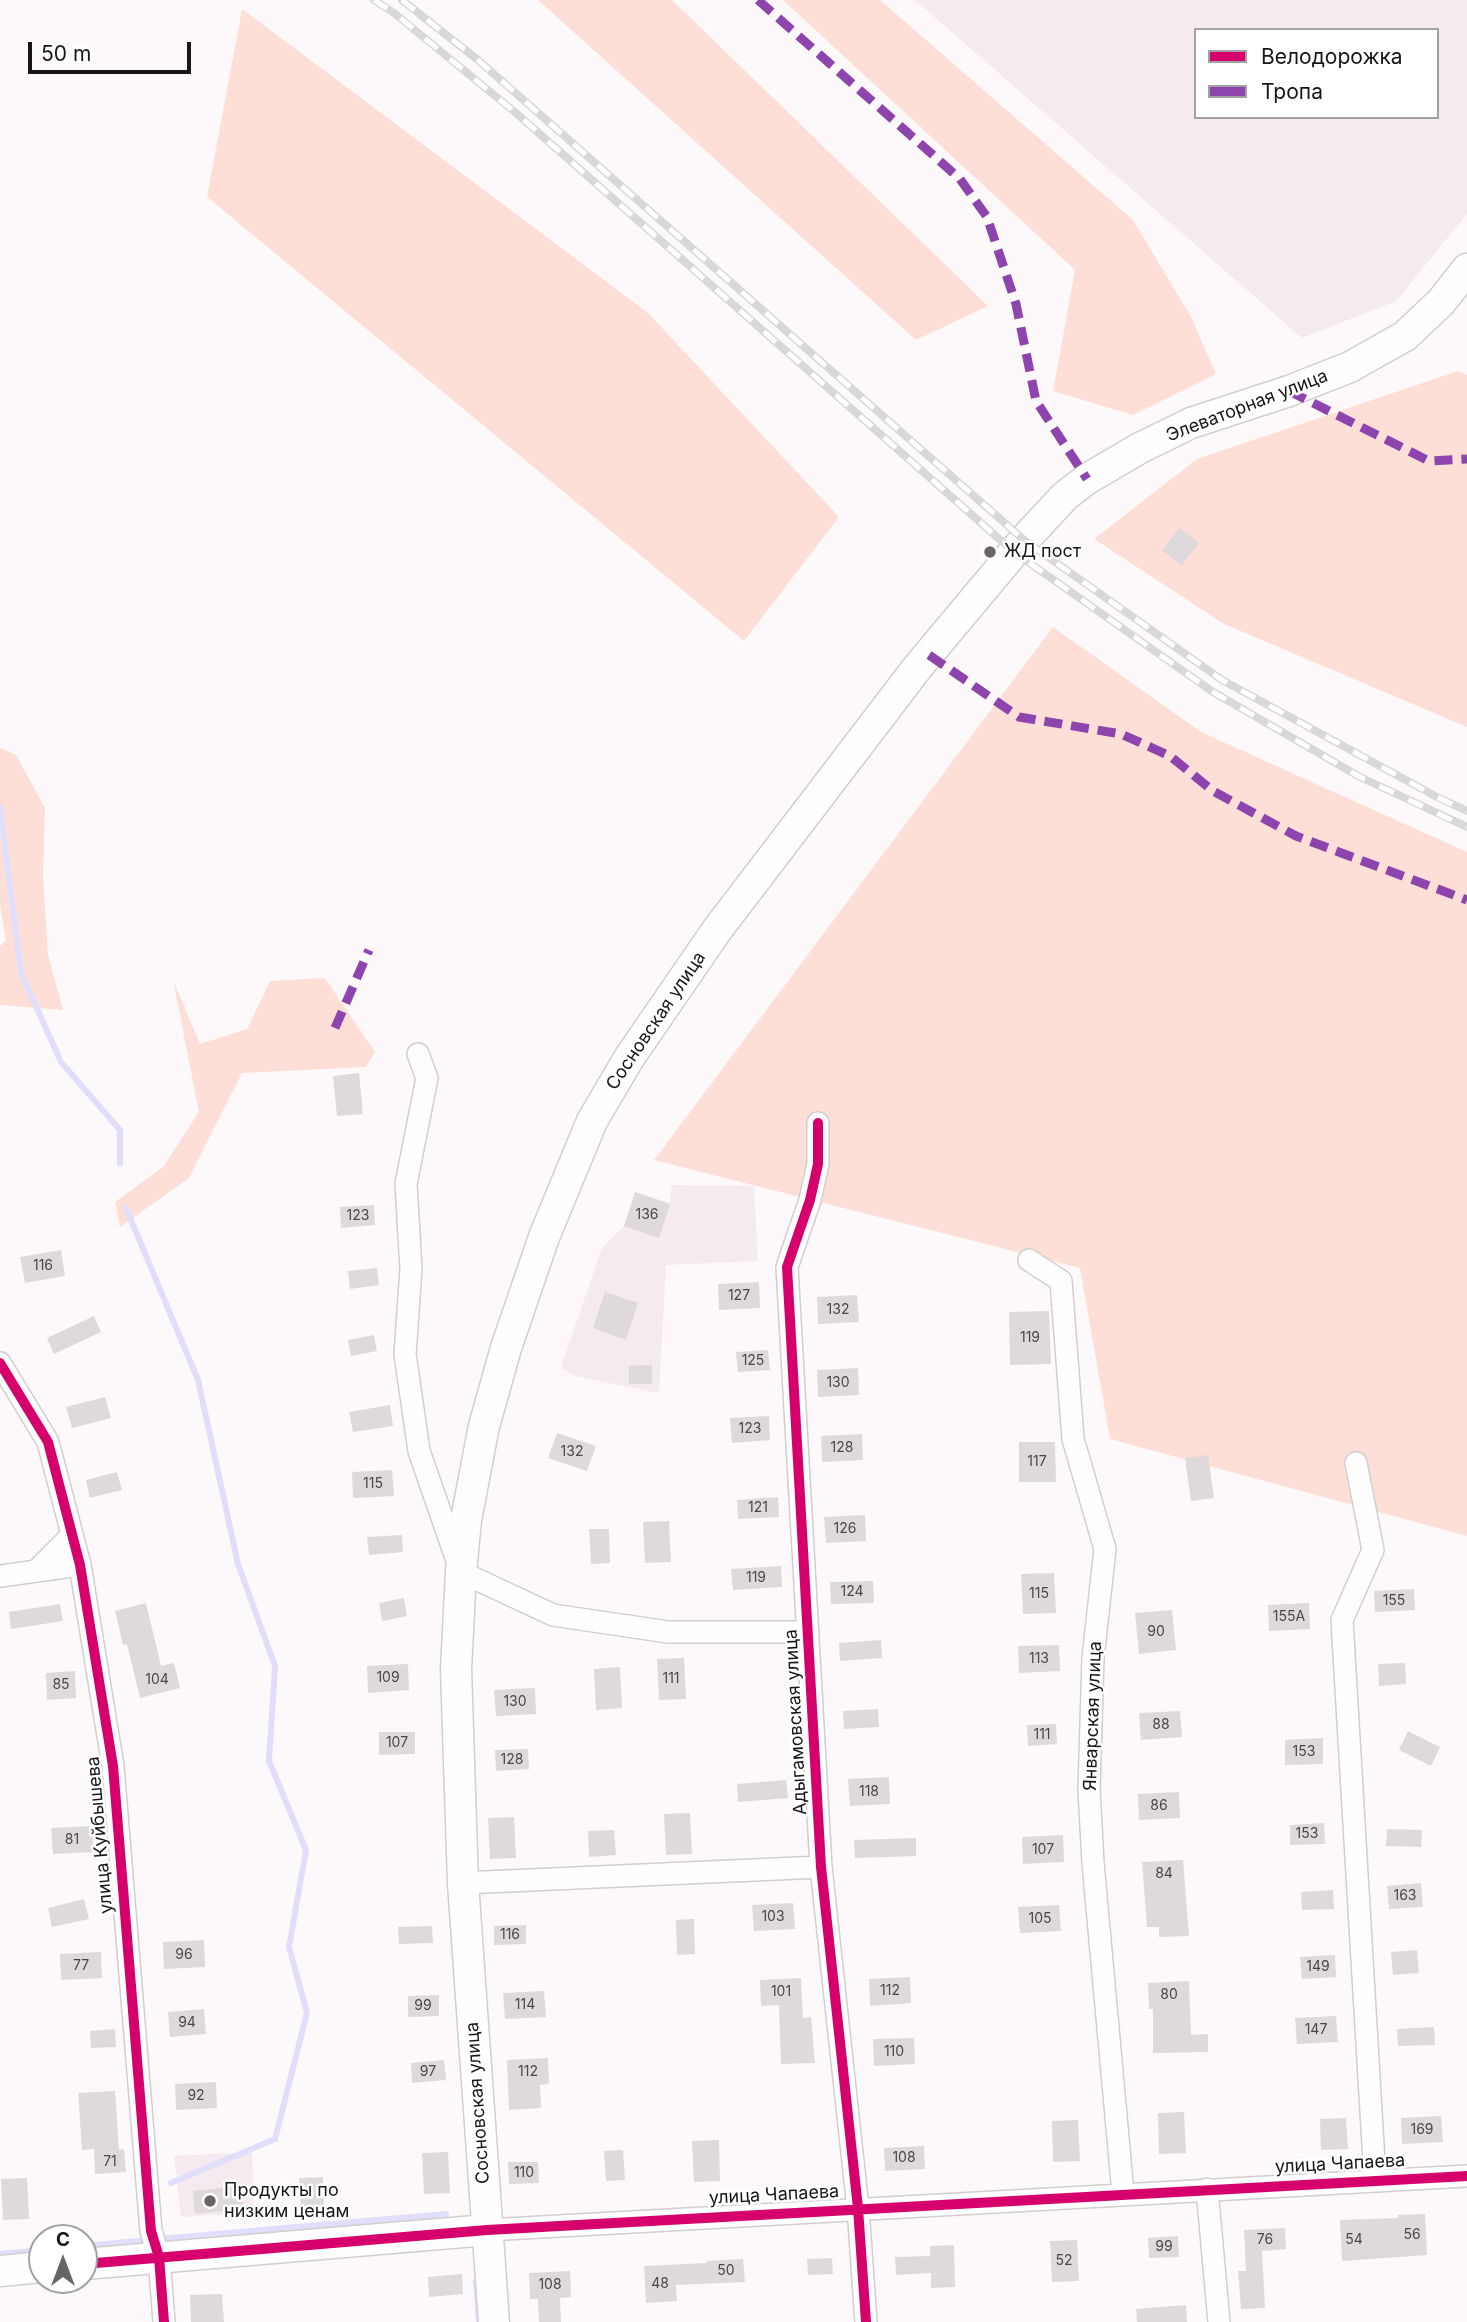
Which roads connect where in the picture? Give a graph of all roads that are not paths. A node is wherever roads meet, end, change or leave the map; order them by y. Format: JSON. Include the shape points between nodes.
{"nodes":[{"id":1,"x":1467,"y":270,"type":"edge"},
{"id":2,"x":1019,"y":546,"type":"joint"},
{"id":3,"x":418,"y":1054,"type":"dead end"},
{"id":4,"x":818,"y":1123,"type":"dead end"},
{"id":5,"x":1029,"y":1260,"type":"dead end"},
{"id":6,"x":0,"y":1363,"type":"edge"},
{"id":7,"x":1356,"y":1463,"type":"dead end"},
{"id":8,"x":72,"y":1535,"type":"junction"},
{"id":9,"x":80,"y":1565,"type":"junction"},
{"id":10,"x":36,"y":1571,"type":"junction"},
{"id":11,"x":461,"y":1572,"type":"junction"},
{"id":12,"x":0,"y":1576,"type":"edge"},
{"id":13,"x":808,"y":1632,"type":"junction"},
{"id":14,"x":821,"y":1867,"type":"junction"},
{"id":15,"x":463,"y":1883,"type":"junction"},
{"id":16,"x":1467,"y":2176,"type":"edge"},
{"id":17,"x":1375,"y":2179,"type":"junction"},
{"id":18,"x":1208,"y":2189,"type":"junction"},
{"id":19,"x":1123,"y":2193,"type":"junction"},
{"id":20,"x":858,"y":2208,"type":"junction"},
{"id":21,"x":487,"y":2230,"type":"junction"},
{"id":22,"x":159,"y":2257,"type":"junction"},
{"id":23,"x":98,"y":2263,"type":"edge"},
{"id":24,"x":28,"y":2268,"type":"edge"},
{"id":25,"x":0,"y":2271,"type":"edge"},
{"id":26,"x":164,"y":2322,"type":"edge"},
{"id":27,"x":494,"y":2322,"type":"edge"},
{"id":28,"x":866,"y":2322,"type":"edge"},
{"id":29,"x":1219,"y":2322,"type":"edge"}],
"edges":[{"from":1,"to":2,"type":"main road","name":"Элеваторная улица","via":[[1405,336],[1350,367],[1191,424],[1140,448],[1065,496]]},
{"from":2,"to":11,"type":"main road","name":"Сосновская улица","via":[[917,668],[717,930],[629,1058],[592,1121],[544,1237],[506,1348],[484,1426]]},
{"from":3,"to":11,"type":"street","name":"Сосновская улица","via":[[427,1078],[406,1184],[411,1269],[405,1354],[419,1451]]},
{"from":4,"to":13,"type":"street","name":"Адыгамовская улица","via":[[813,1188],[787,1266]]},
{"from":5,"to":19,"type":"street","name":"Январская улица","via":[[1061,1281],[1073,1439],[1105,1549],[1093,1658],[1089,1789]]},
{"from":6,"to":8,"type":"street","name":"улица Куйбышева","via":[[48,1442]]},
{"from":7,"to":17,"type":"street","name":"улица Чапаева","via":[[1373,1550],[1342,1620]]},
{"from":8,"to":9,"type":"street","name":"улица Куйбышева"},
{"from":8,"to":10,"type":"street"},
{"from":9,"to":10,"type":"street"},
{"from":9,"to":22,"type":"street","name":"улица Куйбышева","via":[[113,1766],[151,2231]]},
{"from":10,"to":12,"type":"street"},
{"from":11,"to":13,"type":"street","name":"Адыгамовская улица","via":[[553,1615],[668,1632]]},
{"from":11,"to":15,"type":"main road","name":"Сосновская улица","via":[[456,1669]]},
{"from":13,"to":14,"type":"street","name":"Адыгамовская улица"},
{"from":14,"to":15,"type":"street"},
{"from":14,"to":20,"type":"street","name":"Адыгамовская улица"},
{"from":15,"to":21,"type":"main road","name":"Сосновская улица"},
{"from":16,"to":17,"type":"street","name":"улица Чапаева"},
{"from":17,"to":18,"type":"street","name":"улица Чапаева"},
{"from":18,"to":19,"type":"street","name":"улица Чапаева"},
{"from":18,"to":29,"type":"street"},
{"from":19,"to":20,"type":"street","name":"улица Чапаева"},
{"from":20,"to":21,"type":"street","name":"улица Чапаева"},
{"from":20,"to":28,"type":"street","name":"Адыгамовская улица"},
{"from":21,"to":22,"type":"main road","name":"улица Чапаева"},
{"from":21,"to":27,"type":"main road","name":"Сосновская улица"},
{"from":22,"to":23,"type":"main road","name":"улица Чапаева"},
{"from":22,"to":26,"type":"street","name":"улица Куйбышева"},
{"from":24,"to":25,"type":"main road"}]}
